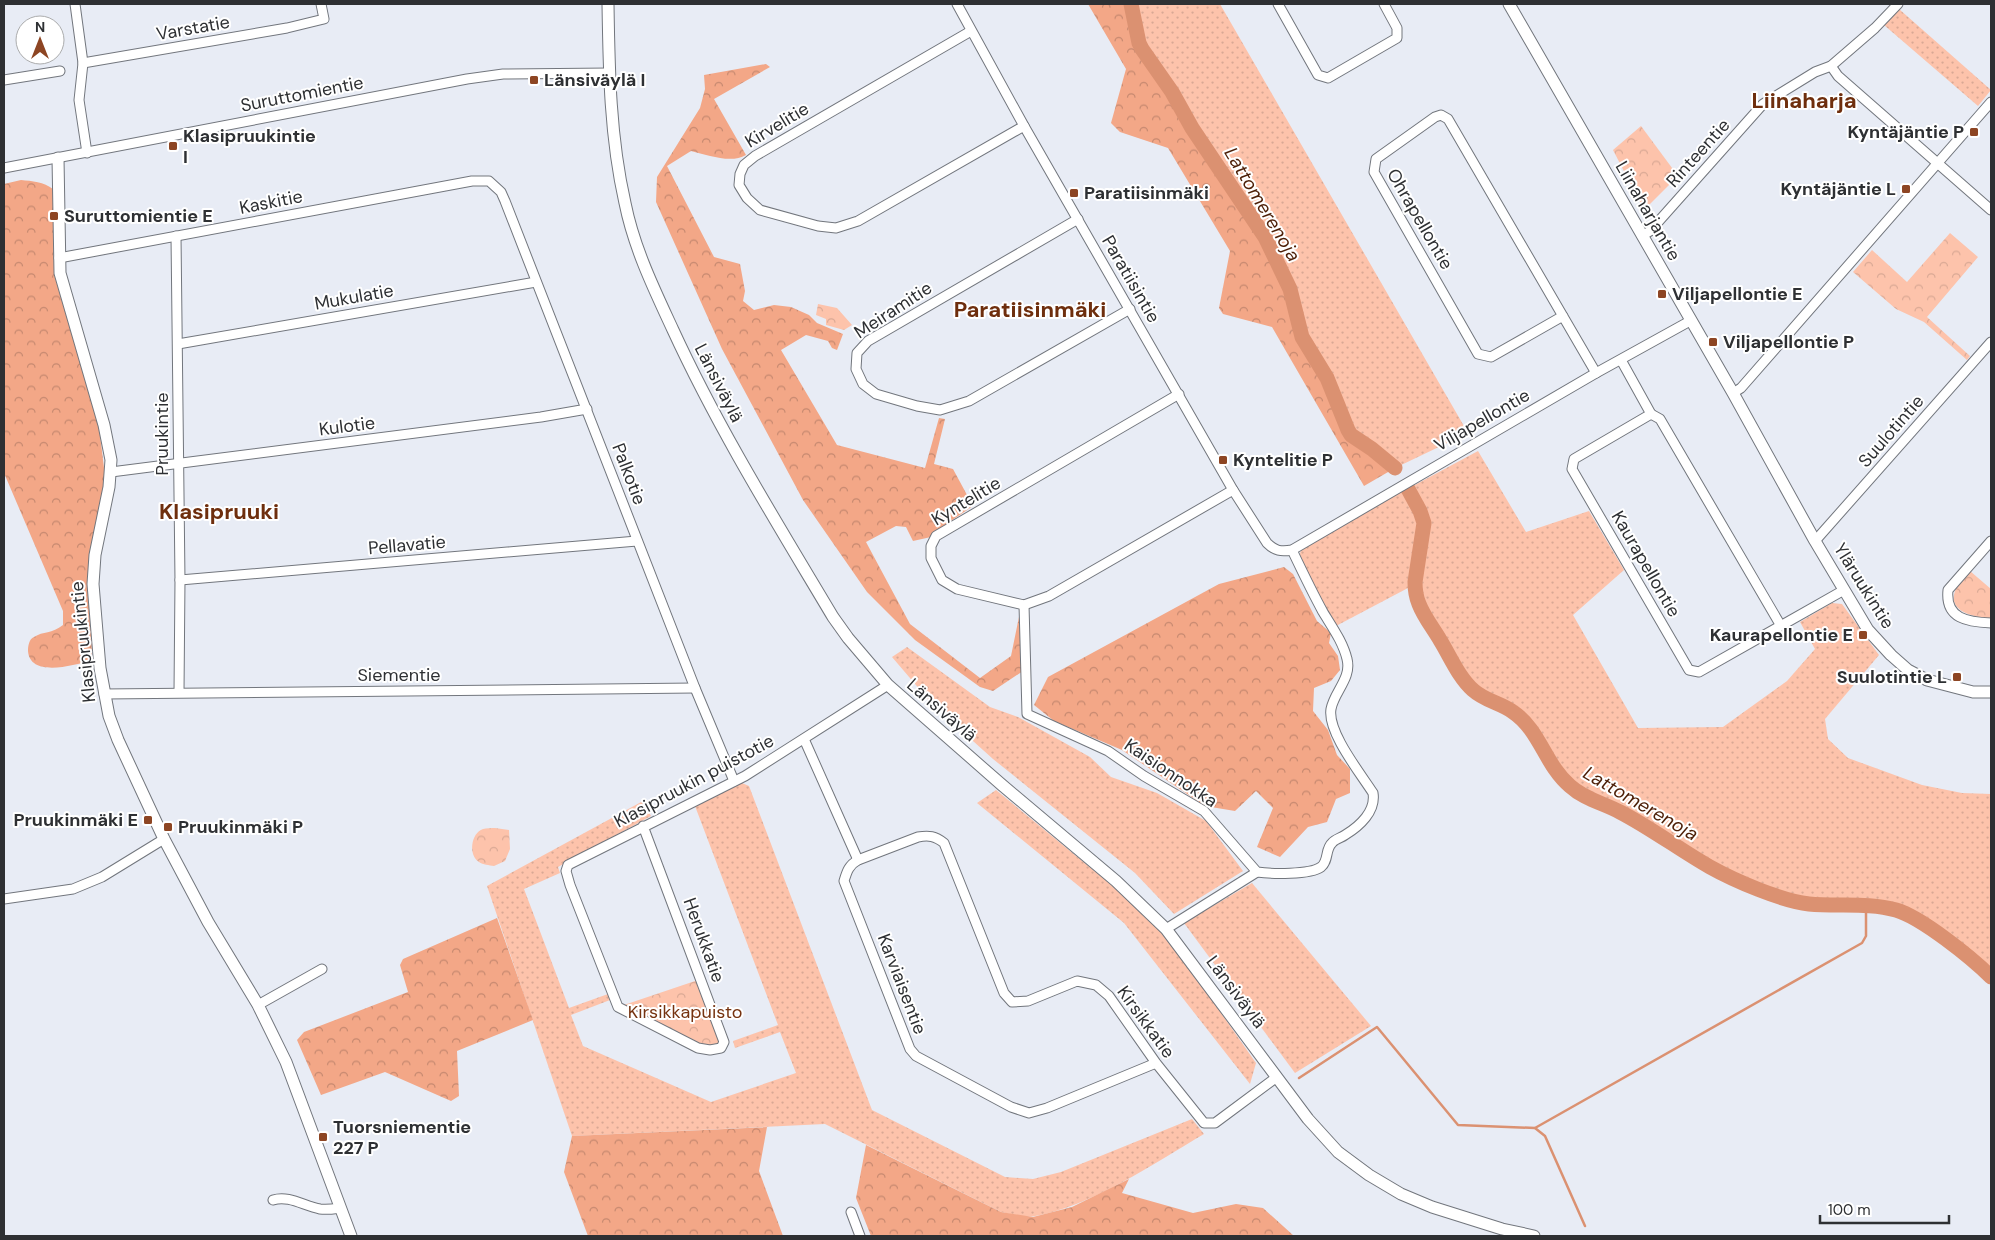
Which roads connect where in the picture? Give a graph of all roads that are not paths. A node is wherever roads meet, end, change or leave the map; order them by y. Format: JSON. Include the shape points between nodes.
{"nodes":[{"id":1,"x":75,"y":4,"type":"edge"},
{"id":2,"x":321,"y":4,"type":"edge"},
{"id":3,"x":608,"y":4,"type":"edge"},
{"id":4,"x":957,"y":4,"type":"edge"},
{"id":5,"x":1278,"y":4,"type":"edge"},
{"id":6,"x":1384,"y":4,"type":"edge"},
{"id":7,"x":1509,"y":4,"type":"edge"},
{"id":8,"x":1898,"y":4,"type":"edge"},
{"id":9,"x":971,"y":31,"type":"junction"},
{"id":10,"x":83,"y":63,"type":"junction"},
{"id":11,"x":1831,"y":66,"type":"junction"},
{"id":12,"x":60,"y":71,"type":"dead end"},
{"id":13,"x":609,"y":73,"type":"junction"},
{"id":14,"x":4,"y":80,"type":"edge"},
{"id":15,"x":1991,"y":102,"type":"edge"},
{"id":16,"x":1024,"y":126,"type":"junction"},
{"id":17,"x":87,"y":152,"type":"junction"},
{"id":18,"x":58,"y":158,"type":"junction"},
{"id":19,"x":1938,"y":163,"type":"junction"},
{"id":20,"x":4,"y":168,"type":"edge"},
{"id":21,"x":489,"y":181,"type":"joint"},
{"id":22,"x":1991,"y":210,"type":"edge"},
{"id":23,"x":1078,"y":219,"type":"junction"},
{"id":24,"x":176,"y":236,"type":"junction"},
{"id":25,"x":1642,"y":236,"type":"junction"},
{"id":26,"x":59,"y":258,"type":"junction"},
{"id":27,"x":536,"y":282,"type":"junction"},
{"id":28,"x":1130,"y":309,"type":"junction"},
{"id":29,"x":1563,"y":316,"type":"junction"},
{"id":30,"x":1690,"y":321,"type":"junction"},
{"id":31,"x":1991,"y":342,"type":"edge"},
{"id":32,"x":178,"y":344,"type":"junction"},
{"id":33,"x":1621,"y":360,"type":"junction"},
{"id":34,"x":1596,"y":373,"type":"junction"},
{"id":35,"x":1733,"y":393,"type":"junction"},
{"id":36,"x":1179,"y":394,"type":"junction"},
{"id":37,"x":587,"y":409,"type":"junction"},
{"id":38,"x":1651,"y":414,"type":"junction"},
{"id":39,"x":178,"y":465,"type":"junction"},
{"id":40,"x":111,"y":472,"type":"junction"},
{"id":41,"x":1233,"y":490,"type":"junction"},
{"id":42,"x":637,"y":541,"type":"junction"},
{"id":43,"x":1816,"y":541,"type":"junction"},
{"id":44,"x":1991,"y":541,"type":"edge"},
{"id":45,"x":1292,"y":550,"type":"junction"},
{"id":46,"x":180,"y":580,"type":"junction"},
{"id":47,"x":1844,"y":590,"type":"junction"},
{"id":48,"x":1024,"y":605,"type":"junction"},
{"id":49,"x":1991,"y":623,"type":"edge"},
{"id":50,"x":1781,"y":626,"type":"junction"},
{"id":51,"x":888,"y":685,"type":"junction"},
{"id":52,"x":695,"y":688,"type":"junction"},
{"id":53,"x":179,"y":692,"type":"junction"},
{"id":54,"x":1991,"y":692,"type":"edge"},
{"id":55,"x":104,"y":694,"type":"junction"},
{"id":56,"x":804,"y":739,"type":"junction"},
{"id":57,"x":734,"y":781,"type":"junction"},
{"id":58,"x":643,"y":826,"type":"junction"},
{"id":59,"x":164,"y":839,"type":"junction"},
{"id":60,"x":858,"y":860,"type":"junction"},
{"id":61,"x":566,"y":871,"type":"joint"},
{"id":62,"x":1257,"y":872,"type":"junction"},
{"id":63,"x":4,"y":899,"type":"edge"},
{"id":64,"x":1166,"y":928,"type":"junction"},
{"id":65,"x":322,"y":969,"type":"dead end"},
{"id":66,"x":258,"y":1005,"type":"junction"},
{"id":67,"x":1156,"y":1063,"type":"junction"},
{"id":68,"x":1278,"y":1077,"type":"junction"},
{"id":69,"x":273,"y":1200,"type":"dead end"},
{"id":70,"x":340,"y":1208,"type":"junction"},
{"id":71,"x":851,"y":1212,"type":"dead end"},
{"id":72,"x":351,"y":1236,"type":"edge"},
{"id":73,"x":860,"y":1236,"type":"edge"},
{"id":74,"x":1534,"y":1236,"type":"edge"}],
"edges":[{"from":1,"to":10,"type":"street"},
{"from":2,"to":10,"type":"street","name":"Varstatie","via":[[324,19]]},
{"from":3,"to":13,"type":"main road","name":"Länsiväylä"},
{"from":4,"to":9,"type":"street","name":"Paratiisintie"},
{"from":5,"to":6,"type":"street","via":[[1318,74],[1328,78],[1397,38],[1398,28]]},
{"from":7,"to":25,"type":"main road","name":"Liinaharjantie"},
{"from":8,"to":11,"type":"street","name":"Rinteentie"},
{"from":9,"to":16,"type":"street","name":"Paratiisintie"},
{"from":9,"to":16,"type":"street","name":"Kirvelitie","via":[[755,156],[744,165],[739,184],[747,198],[760,210],[836,228],[858,222]]},
{"from":10,"to":17,"type":"street","via":[[79,100]]},
{"from":11,"to":19,"type":"street","via":[[1838,76]]},
{"from":11,"to":25,"type":"street","name":"Rinteentie","via":[[1815,72],[1763,104],[1650,231]]},
{"from":12,"to":14,"type":"street"},
{"from":13,"to":17,"type":"street","name":"Suruttomientie","via":[[503,74],[467,79]]},
{"from":13,"to":51,"type":"main road","name":"Länsiväylä","via":[[616,154],[625,204],[654,289],[737,456],[833,617]]},
{"from":15,"to":19,"type":"street"},
{"from":16,"to":23,"type":"street","name":"Paratiisintie"},
{"from":17,"to":18,"type":"street","name":"Suruttomientie"},
{"from":18,"to":20,"type":"street","name":"Suruttomientie"},
{"from":18,"to":26,"type":"main road","name":"Klasipruukintie"},
{"from":19,"to":22,"type":"street"},
{"from":19,"to":35,"type":"street","via":[[1741,388]]},
{"from":21,"to":24,"type":"street","name":"Kaskitie","via":[[472,181]]},
{"from":21,"to":27,"type":"street","name":"Palkotie","via":[[505,200]]},
{"from":23,"to":28,"type":"street","name":"Paratiisintie"},
{"from":23,"to":28,"type":"street","name":"Meiramitie","via":[[868,341],[857,353],[856,369],[863,384],[876,394],[940,410],[968,401]]},
{"from":24,"to":26,"type":"street","name":"Kaskitie"},
{"from":24,"to":32,"type":"street","name":"Pruukintie"},
{"from":25,"to":30,"type":"main road","name":"Liinaharjantie"},
{"from":26,"to":40,"type":"main road","name":"Klasipruukintie","via":[[62,285],[108,442]]},
{"from":27,"to":32,"type":"street","name":"Mukulatie"},
{"from":27,"to":37,"type":"street","name":"Palkotie"},
{"from":28,"to":36,"type":"street","name":"Paratiisintie"},
{"from":29,"to":29,"type":"street","name":"Ohrapellontie","via":[[1448,119],[1435,116],[1376,159],[1374,172],[1478,354],[1490,357]]},
{"from":29,"to":34,"type":"street","name":"Ohrapellontie"},
{"from":30,"to":33,"type":"street","name":"Viljapellontie"},
{"from":30,"to":35,"type":"main road","name":"Liinaharjantie"},
{"from":31,"to":43,"type":"street","name":"Suulotintie"},
{"from":32,"to":39,"type":"street","name":"Pruukintie"},
{"from":33,"to":34,"type":"street","name":"Viljapellontie"},
{"from":33,"to":38,"type":"street"},
{"from":34,"to":45,"type":"street","name":"Viljapellontie"},
{"from":35,"to":43,"type":"main road","name":"Liinaharjantie"},
{"from":36,"to":41,"type":"street","name":"Paratiisintie"},
{"from":36,"to":48,"type":"street","name":"Kyntelitie","via":[[936,536],[931,546],[931,558],[942,580],[957,590]]},
{"from":37,"to":39,"type":"street","name":"Kulotie"},
{"from":37,"to":42,"type":"street","name":"Palkotie"},
{"from":38,"to":50,"type":"street","via":[[1660,419]]},
{"from":38,"to":50,"type":"street","name":"Kaurapellontie","via":[[1574,459],[1572,469],[1688,670],[1699,672]]},
{"from":39,"to":40,"type":"street","name":"Kulotie"},
{"from":39,"to":46,"type":"street","name":"Pruukintie"},
{"from":40,"to":55,"type":"main road","name":"Klasipruukintie","via":[[95,555],[93,584]]},
{"from":41,"to":45,"type":"street","name":"Paratiisintie","via":[[1266,543],[1281,552]]},
{"from":41,"to":48,"type":"street","via":[[1049,596]]},
{"from":42,"to":46,"type":"street","name":"Pellavatie"},
{"from":42,"to":52,"type":"street","name":"Palkotie"},
{"from":43,"to":47,"type":"main road","name":"Yläruukintie"},
{"from":44,"to":49,"type":"street","via":[[1948,590],[1947,601],[1951,611],[1964,619]]},
{"from":45,"to":62,"type":"street","via":[[1348,660],[1345,679],[1330,710],[1332,721],[1334,730],[1373,793],[1374,801],[1369,813],[1355,828],[1331,843],[1321,867],[1305,872]]},
{"from":46,"to":53,"type":"street","name":"Pruukintie"},
{"from":47,"to":50,"type":"street","name":"Kaurapellontie"},
{"from":47,"to":54,"type":"main road","name":"Yläruukintie","via":[[1878,643],[1908,670],[1947,686]]},
{"from":48,"to":62,"type":"street","name":"Kaisionnokka","via":[[1027,714],[1108,752],[1204,811]]},
{"from":51,"to":56,"type":"street","name":"Klasipruukin puistotie"},
{"from":51,"to":64,"type":"main road","name":"Länsiväylä"},
{"from":52,"to":53,"type":"street","name":"Siementie"},
{"from":52,"to":57,"type":"street","name":"Palkotie"},
{"from":53,"to":55,"type":"street","name":"Siementie"},
{"from":55,"to":59,"type":"main road","name":"Klasipruukintie","via":[[118,740]]},
{"from":56,"to":57,"type":"street","name":"Klasipruukin puistotie"},
{"from":56,"to":60,"type":"street"},
{"from":57,"to":58,"type":"street","name":"Klasipruukin puistotie"},
{"from":58,"to":61,"type":"street","name":"Klasipruukin puistotie","via":[[568,865]]},
{"from":58,"to":61,"type":"street","name":"Herukkatie","via":[[724,1042],[721,1048],[698,1048],[618,1007]]},
{"from":59,"to":63,"type":"street","via":[[102,877],[73,888]]},
{"from":59,"to":66,"type":"main road","name":"Klasipruukintie","via":[[208,922]]},
{"from":60,"to":67,"type":"street","name":"Kirsikkatie","via":[[918,837],[937,837],[944,843],[1004,993],[1012,1002],[1028,1001],[1077,981],[1096,985],[1109,996]]},
{"from":60,"to":67,"type":"street","name":"Karviaisentie","via":[[852,864],[844,881],[910,1049],[916,1056],[1011,1107],[1029,1113]]},
{"from":62,"to":64,"type":"street"},
{"from":64,"to":68,"type":"main road","name":"Länsiväylä"},
{"from":65,"to":66,"type":"street"},
{"from":66,"to":70,"type":"main road","name":"Klasipruukintie","via":[[293,1078]]},
{"from":67,"to":68,"type":"street","name":"Kirsikkatie","via":[[1200,1121],[1211,1124]]},
{"from":68,"to":74,"type":"main road","name":"Länsiväylä","via":[[1328,1143],[1369,1175],[1432,1207]]},
{"from":69,"to":70,"type":"street","via":[[286,1198],[320,1209]]},
{"from":70,"to":72,"type":"main road","name":"Klasipruukintie"},
{"from":71,"to":73,"type":"street"}]}
